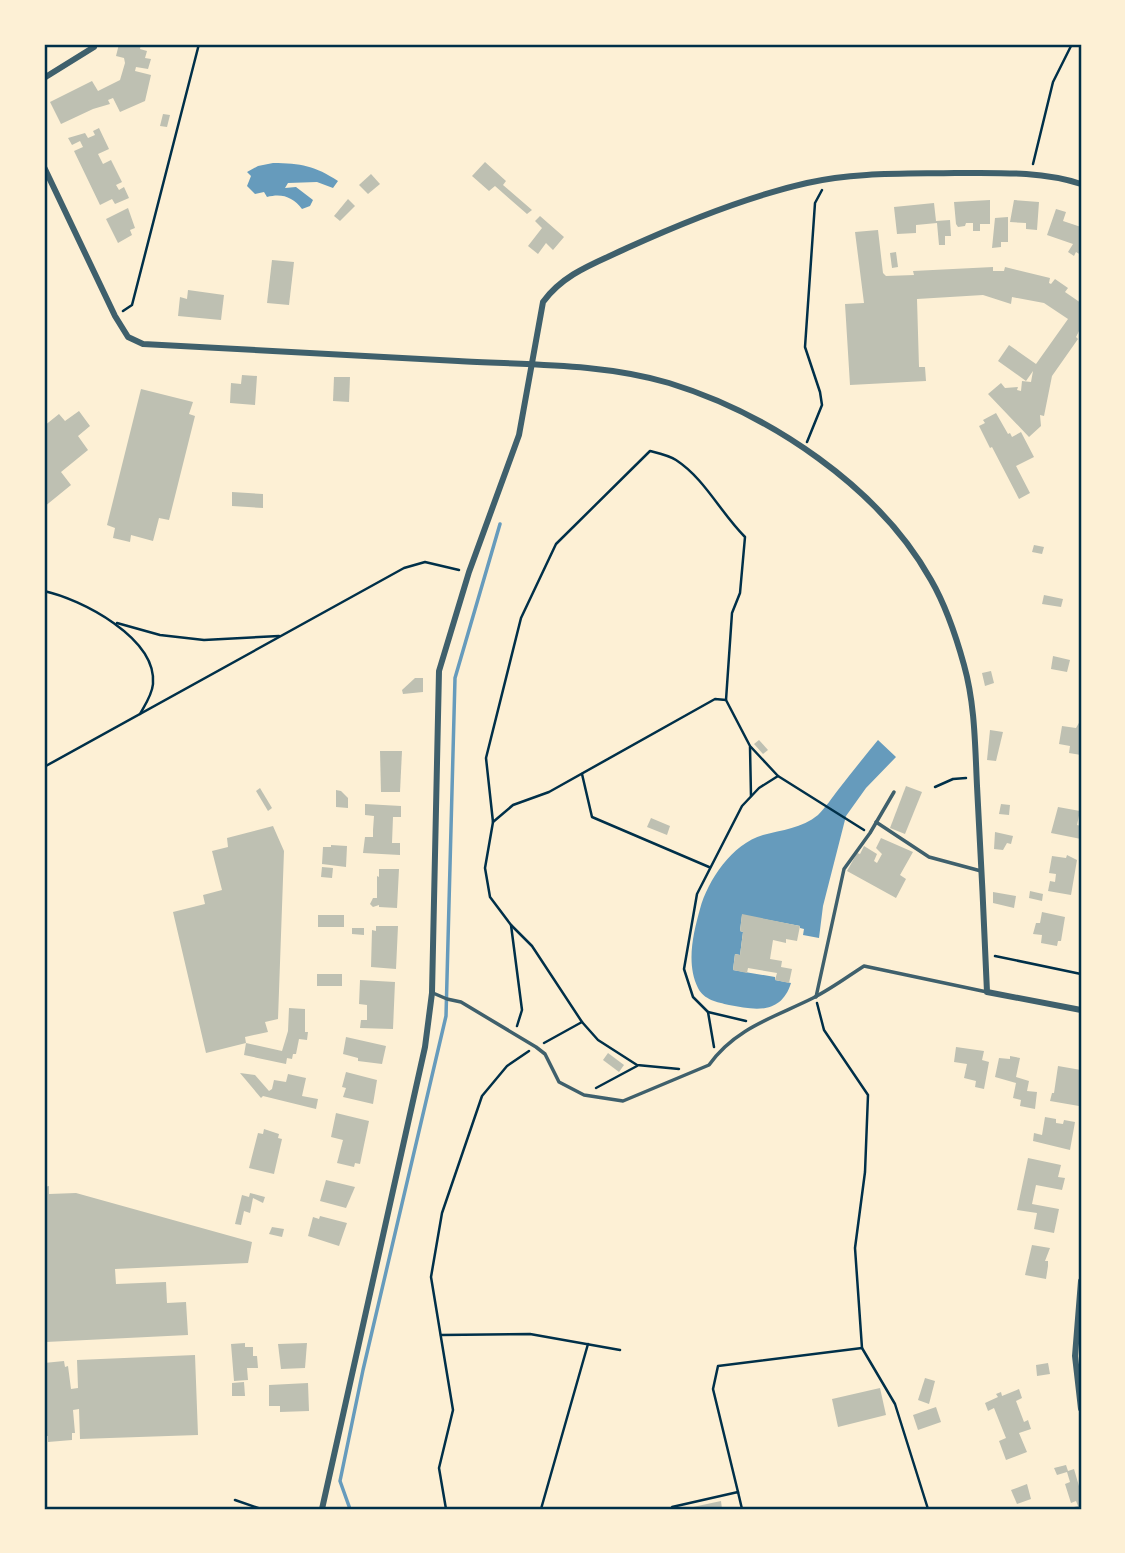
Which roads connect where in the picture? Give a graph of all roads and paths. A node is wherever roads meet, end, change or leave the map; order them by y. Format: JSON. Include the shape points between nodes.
{"nodes":[{"id":1,"x":95,"y":44,"type":"edge"},
{"id":2,"x":199,"y":44,"type":"edge"},
{"id":3,"x":1072,"y":44,"type":"edge"},
{"id":4,"x":44,"y":78,"type":"edge"},
{"id":5,"x":44,"y":167,"type":"edge"},
{"id":6,"x":1031,"y":174,"type":"junction"},
{"id":7,"x":826,"y":180,"type":"junction"},
{"id":8,"x":1081,"y":184,"type":"edge"},
{"id":9,"x":115,"y":316,"type":"junction"},
{"id":10,"x":531,"y":364,"type":"junction"},
{"id":11,"x":804,"y":450,"type":"junction"},
{"id":12,"x":469,"y":572,"type":"junction"},
{"id":13,"x":44,"y":591,"type":"edge"},
{"id":14,"x":114,"y":622,"type":"junction"},
{"id":15,"x":283,"y":635,"type":"junction"},
{"id":16,"x":726,"y":700,"type":"junction"},
{"id":17,"x":141,"y":714,"type":"junction"},
{"id":18,"x":750,"y":746,"type":"junction"},
{"id":19,"x":44,"y":767,"type":"edge"},
{"id":20,"x":582,"y":774,"type":"junction"},
{"id":21,"x":778,"y":776,"type":"junction"},
{"id":22,"x":977,"y":778,"type":"junction"},
{"id":23,"x":935,"y":787,"type":"dead end"},
{"id":24,"x":894,"y":792,"type":"dead end"},
{"id":25,"x":751,"y":796,"type":"junction"},
{"id":26,"x":493,"y":822,"type":"junction"},
{"id":27,"x":876,"y":822,"type":"junction"},
{"id":28,"x":870,"y":833,"type":"junction"},
{"id":29,"x":711,"y":867,"type":"junction"},
{"id":30,"x":981,"y":871,"type":"junction"},
{"id":31,"x":512,"y":925,"type":"junction"},
{"id":32,"x":985,"y":954,"type":"junction"},
{"id":33,"x":1081,"y":974,"type":"edge"},
{"id":34,"x":987,"y":992,"type":"junction"},
{"id":35,"x":435,"y":994,"type":"junction"},
{"id":36,"x":816,"y":996,"type":"junction"},
{"id":37,"x":1081,"y":1010,"type":"edge"},
{"id":38,"x":708,"y":1012,"type":"junction"},
{"id":39,"x":582,"y":1023,"type":"junction"},
{"id":40,"x":755,"y":1023,"type":"junction"},
{"id":41,"x":514,"y":1034,"type":"junction"},
{"id":42,"x":536,"y":1047,"type":"junction"},
{"id":43,"x":716,"y":1056,"type":"junction"},
{"id":44,"x":637,"y":1065,"type":"junction"},
{"id":45,"x":696,"y":1070,"type":"junction"},
{"id":46,"x":584,"y":1094,"type":"junction"},
{"id":47,"x":1081,"y":1281,"type":"edge"},
{"id":48,"x":441,"y":1335,"type":"junction"},
{"id":49,"x":587,"y":1344,"type":"junction"},
{"id":50,"x":862,"y":1348,"type":"junction"},
{"id":51,"x":620,"y":1350,"type":"dead end"},
{"id":52,"x":1081,"y":1409,"type":"edge"},
{"id":53,"x":738,"y":1492,"type":"junction"},
{"id":54,"x":235,"y":1500,"type":"dead end"},
{"id":55,"x":261,"y":1509,"type":"edge"},
{"id":56,"x":322,"y":1509,"type":"edge"},
{"id":57,"x":446,"y":1509,"type":"edge"},
{"id":58,"x":541,"y":1509,"type":"edge"},
{"id":59,"x":673,"y":1509,"type":"edge"},
{"id":60,"x":742,"y":1509,"type":"edge"},
{"id":61,"x":928,"y":1509,"type":"edge"}],
"edges":[{"from":1,"to":4,"type":"street"},
{"from":2,"to":9,"type":"path","via":[[132,305]]},
{"from":3,"to":6,"type":"path","via":[[1053,82]]},
{"from":5,"to":9,"type":"street"},
{"from":6,"to":7,"type":"street","via":[[871,175]]},
{"from":6,"to":8,"type":"street"},
{"from":7,"to":10,"type":"street","via":[[704,215],[571,274],[543,302]]},
{"from":7,"to":11,"type":"path","via":[[815,203],[805,347],[822,405]]},
{"from":9,"to":10,"type":"street","via":[[128,337],[143,344]]},
{"from":10,"to":11,"type":"street","via":[[667,382],[728,404]]},
{"from":10,"to":12,"type":"street","via":[[519,435]]},
{"from":11,"to":22,"type":"street","via":[[876,507],[932,581],[964,666],[972,703]]},
{"from":12,"to":15,"type":"path","via":[[425,562],[412,564]]},
{"from":12,"to":35,"type":"street","via":[[439,671]]},
{"from":13,"to":14,"type":"path"},
{"from":14,"to":15,"type":"path","via":[[160,635],[204,640]]},
{"from":14,"to":17,"type":"path","via":[[138,647],[152,673],[151,692]]},
{"from":15,"to":17,"type":"path"},
{"from":16,"to":18,"type":"path"},
{"from":16,"to":20,"type":"path","via":[[715,699]]},
{"from":16,"to":26,"type":"path","via":[[732,613],[740,593],[744,537],[700,479],[674,458],[650,451],[556,544],[521,618],[486,758]]},
{"from":17,"to":19,"type":"path"},
{"from":18,"to":21,"type":"path"},
{"from":18,"to":25,"type":"path"},
{"from":20,"to":26,"type":"path","via":[[513,805]]},
{"from":20,"to":29,"type":"path","via":[[592,817]]},
{"from":21,"to":25,"type":"path"},
{"from":21,"to":28,"type":"path"},
{"from":22,"to":23,"type":"path","via":[[953,779]]},
{"from":22,"to":30,"type":"street"},
{"from":24,"to":27,"type":"lane"},
{"from":25,"to":29,"type":"path"},
{"from":26,"to":31,"type":"path","via":[[485,868],[490,897]]},
{"from":27,"to":28,"type":"lane"},
{"from":27,"to":30,"type":"lane","via":[[929,857]]},
{"from":28,"to":36,"type":"lane","via":[[844,869]]},
{"from":29,"to":38,"type":"path","via":[[697,894],[684,969],[694,997]]},
{"from":30,"to":32,"type":"street"},
{"from":31,"to":39,"type":"path","via":[[532,946]]},
{"from":31,"to":41,"type":"path","via":[[522,1010]]},
{"from":32,"to":33,"type":"path"},
{"from":32,"to":34,"type":"street"},
{"from":34,"to":36,"type":"lane","via":[[864,966]]},
{"from":34,"to":37,"type":"street"},
{"from":35,"to":41,"type":"lane","via":[[461,1002]]},
{"from":35,"to":56,"type":"street"},
{"from":36,"to":40,"type":"lane"},
{"from":36,"to":50,"type":"path","via":[[824,1030],[868,1095],[865,1172],[855,1248]]},
{"from":38,"to":40,"type":"path"},
{"from":38,"to":43,"type":"path"},
{"from":39,"to":42,"type":"path"},
{"from":39,"to":44,"type":"path","via":[[598,1040]]},
{"from":40,"to":43,"type":"lane"},
{"from":41,"to":42,"type":"lane"},
{"from":42,"to":46,"type":"lane","via":[[545,1054],[559,1082]]},
{"from":42,"to":48,"type":"path","via":[[507,1066],[482,1096],[442,1213],[431,1277]]},
{"from":43,"to":45,"type":"lane"},
{"from":44,"to":45,"type":"path"},
{"from":44,"to":46,"type":"path"},
{"from":45,"to":46,"type":"lane","via":[[624,1101]]},
{"from":47,"to":52,"type":"street","via":[[1074,1356]]},
{"from":48,"to":49,"type":"path","via":[[530,1334]]},
{"from":48,"to":57,"type":"path","via":[[453,1410],[439,1468]]},
{"from":49,"to":51,"type":"path"},
{"from":49,"to":58,"type":"path"},
{"from":50,"to":53,"type":"path","via":[[718,1366],[713,1389]]},
{"from":50,"to":61,"type":"path","via":[[895,1404]]},
{"from":53,"to":59,"type":"path"},
{"from":53,"to":60,"type":"path"},
{"from":54,"to":55,"type":"path"}]}
